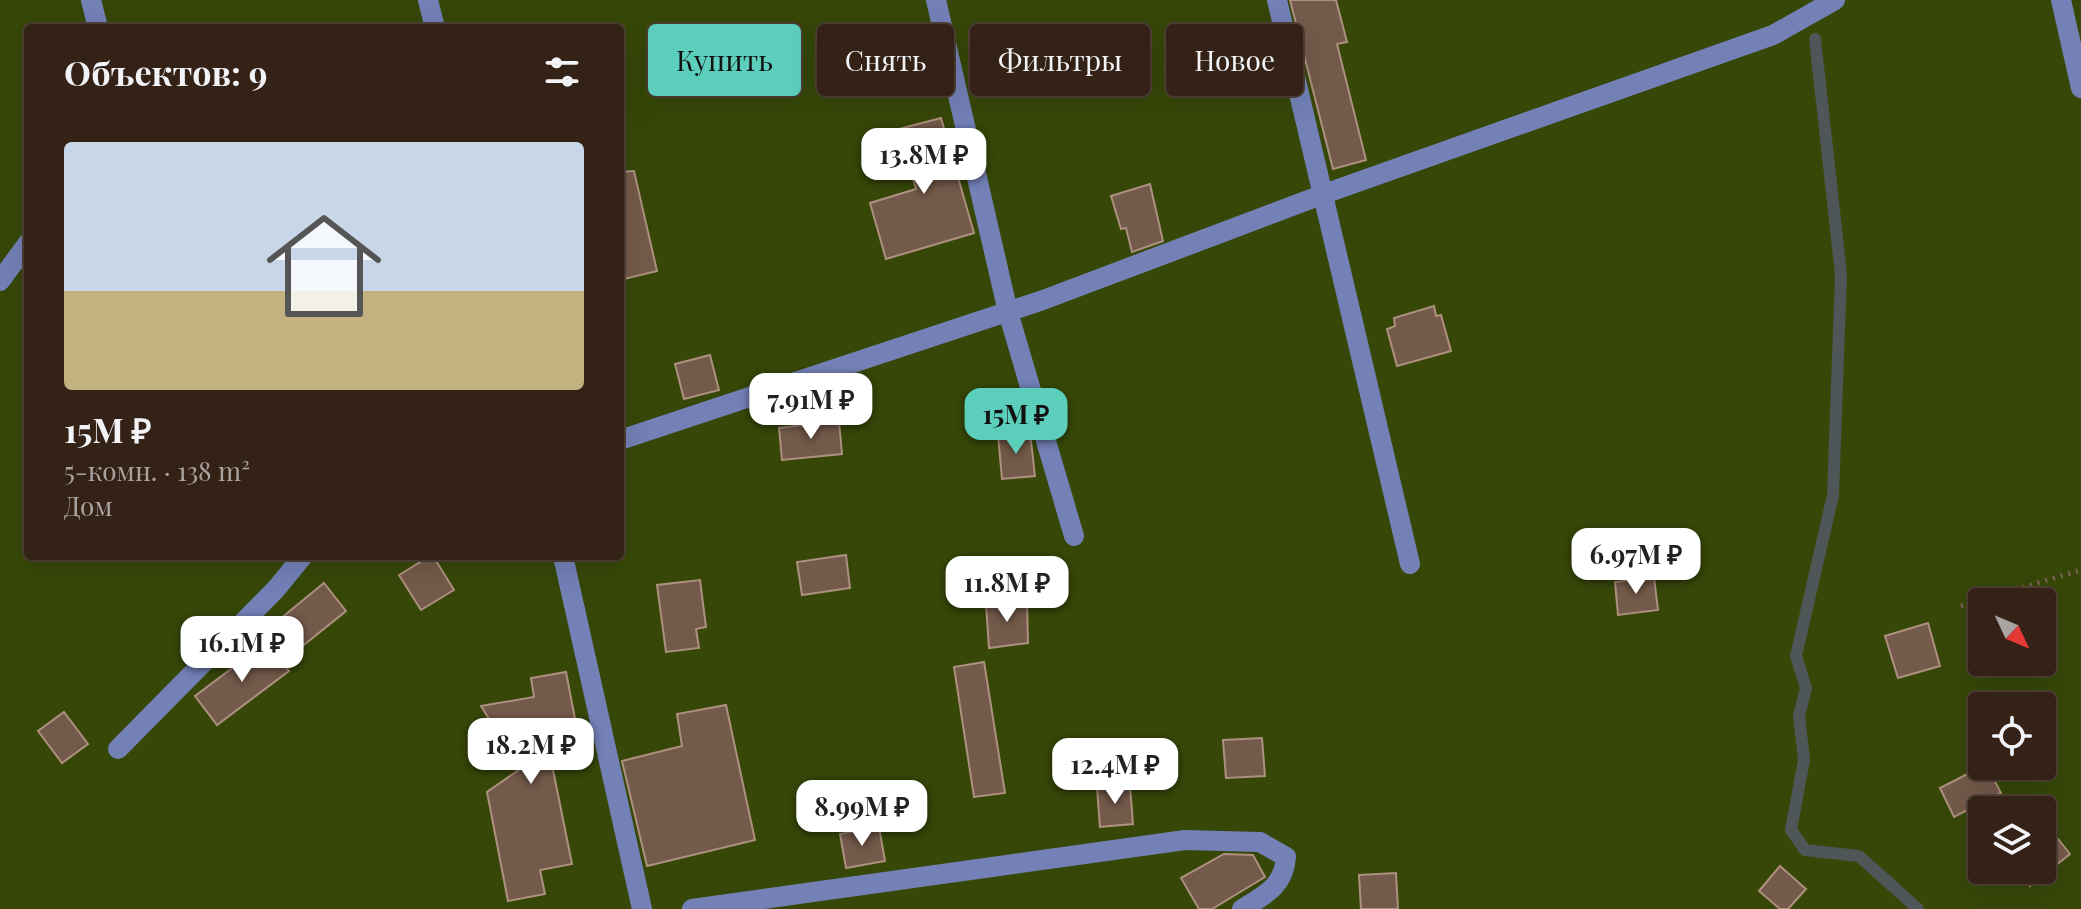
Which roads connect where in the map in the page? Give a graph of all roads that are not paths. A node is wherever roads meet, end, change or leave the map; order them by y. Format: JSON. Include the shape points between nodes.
{"nodes":[{"id":1,"x":91,"y":0,"type":"edge"},
{"id":2,"x":428,"y":0,"type":"edge"},
{"id":3,"x":936,"y":0,"type":"edge"},
{"id":4,"x":1277,"y":0,"type":"edge"},
{"id":5,"x":1835,"y":0,"type":"edge"},
{"id":6,"x":2061,"y":0,"type":"edge"},
{"id":7,"x":97,"y":24,"type":"edge"},
{"id":8,"x":434,"y":24,"type":"edge"},
{"id":9,"x":2081,"y":88,"type":"edge"},
{"id":10,"x":1324,"y":194,"type":"junction"},
{"id":11,"x":24,"y":248,"type":"edge"},
{"id":12,"x":0,"y":281,"type":"edge"},
{"id":13,"x":1008,"y":312,"type":"junction"},
{"id":14,"x":624,"y":439,"type":"edge"},
{"id":15,"x":1074,"y":536,"type":"dead end"},
{"id":16,"x":300,"y":560,"type":"edge"},
{"id":17,"x":564,"y":560,"type":"edge"},
{"id":18,"x":1410,"y":564,"type":"dead end"},
{"id":19,"x":118,"y":749,"type":"dead end"},
{"id":20,"x":642,"y":909,"type":"edge"},
{"id":21,"x":692,"y":909,"type":"edge"},
{"id":22,"x":1242,"y":909,"type":"edge"}],
"edges":[{"from":1,"to":7,"type":"lane"},
{"from":2,"to":8,"type":"lane"},
{"from":3,"to":13,"type":"lane"},
{"from":4,"to":10,"type":"lane"},
{"from":5,"to":10,"type":"lane","via":[[1773,35]]},
{"from":6,"to":9,"type":"lane"},
{"from":10,"to":13,"type":"lane"},
{"from":10,"to":18,"type":"lane"},
{"from":11,"to":12,"type":"lane"},
{"from":13,"to":14,"type":"lane"},
{"from":13,"to":15,"type":"lane"},
{"from":16,"to":19,"type":"lane"},
{"from":17,"to":20,"type":"lane"},
{"from":21,"to":22,"type":"lane","via":[[1185,840],[1260,842],[1286,857],[1285,874],[1268,893]]}]}
